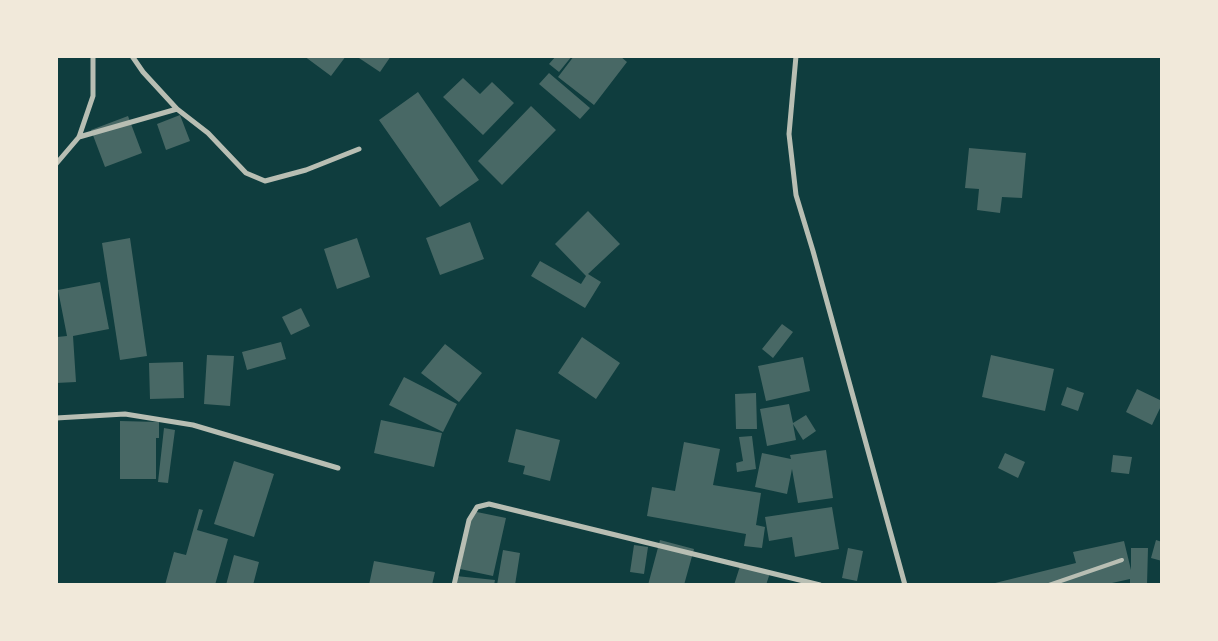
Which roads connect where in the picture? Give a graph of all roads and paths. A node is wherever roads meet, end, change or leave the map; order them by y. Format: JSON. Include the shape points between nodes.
{"nodes":[{"id":1,"x":93,"y":56,"type":"edge"},
{"id":2,"x":132,"y":56,"type":"edge"},
{"id":3,"x":796,"y":56,"type":"edge"},
{"id":4,"x":177,"y":108,"type":"junction"},
{"id":5,"x":79,"y":137,"type":"junction"},
{"id":6,"x":359,"y":149,"type":"dead end"},
{"id":7,"x":56,"y":164,"type":"edge"},
{"id":8,"x":56,"y":418,"type":"edge"},
{"id":9,"x":338,"y":468,"type":"dead end"},
{"id":10,"x":1122,"y":560,"type":"dead end"},
{"id":11,"x":454,"y":585,"type":"edge"},
{"id":12,"x":820,"y":585,"type":"edge"},
{"id":13,"x":905,"y":585,"type":"edge"},
{"id":14,"x":1049,"y":585,"type":"edge"}],
"edges":[{"from":1,"to":5,"type":"street","via":[[92,96]]},
{"from":2,"to":4,"type":"street"},
{"from":3,"to":13,"type":"street","via":[[789,134],[796,195]]},
{"from":4,"to":5,"type":"street"},
{"from":4,"to":6,"type":"street","via":[[208,133],[246,172],[265,180],[306,170]]},
{"from":5,"to":7,"type":"street"},
{"from":8,"to":9,"type":"street","via":[[126,414],[193,425]]},
{"from":10,"to":14,"type":"lane"},
{"from":11,"to":12,"type":"street","via":[[469,520],[477,508],[489,504]]}]}
